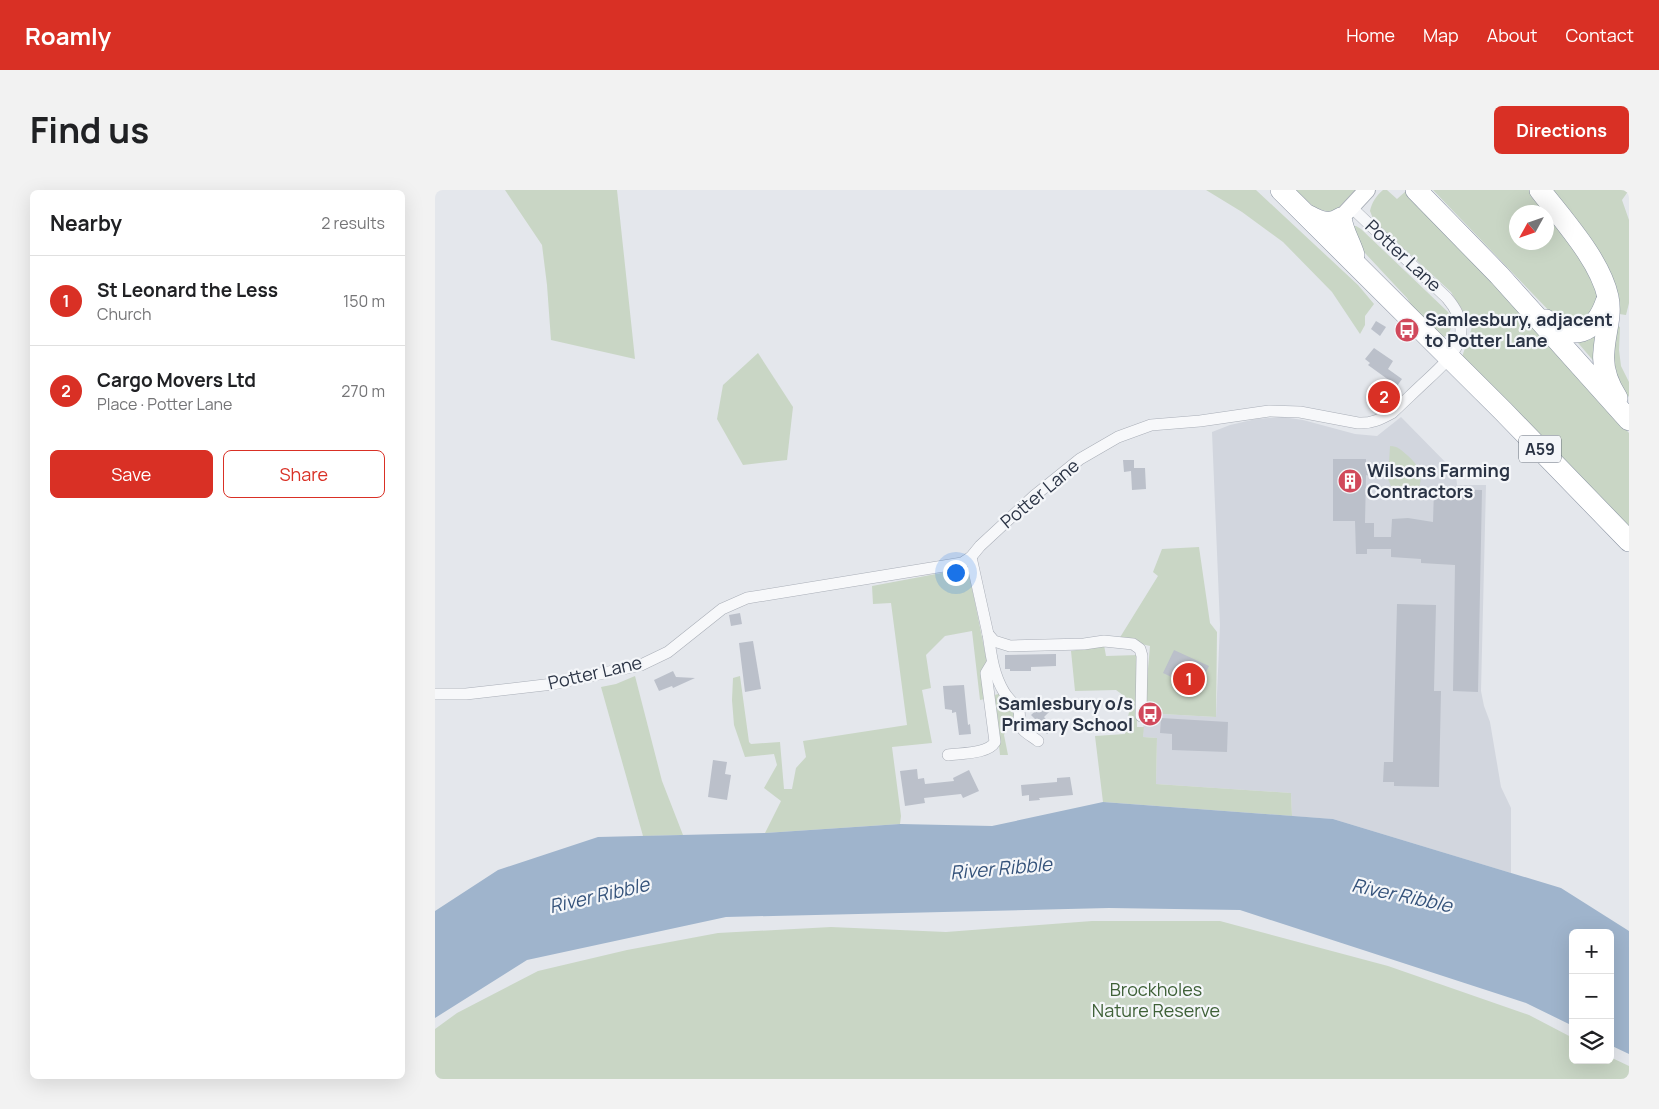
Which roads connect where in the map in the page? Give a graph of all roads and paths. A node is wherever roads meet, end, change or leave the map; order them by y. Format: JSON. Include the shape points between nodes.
{"nodes":[{"id":1,"x":1281,"y":190,"type":"edge"},
{"id":2,"x":1367,"y":190,"type":"edge"},
{"id":3,"x":1416,"y":190,"type":"edge"},
{"id":4,"x":1540,"y":190,"type":"edge"},
{"id":5,"x":1346,"y":213,"type":"junction"},
{"id":6,"x":1307,"y":215,"type":"junction"},
{"id":7,"x":1358,"y":266,"type":"junction"},
{"id":8,"x":1608,"y":297,"type":"junction"},
{"id":9,"x":1530,"y":309,"type":"junction"},
{"id":10,"x":1449,"y":359,"type":"junction"},
{"id":11,"x":1629,"y":419,"type":"edge"},
{"id":12,"x":1629,"y":541,"type":"edge"},
{"id":13,"x":971,"y":557,"type":"junction"},
{"id":14,"x":988,"y":634,"type":"junction"},
{"id":15,"x":992,"y":663,"type":"junction"},
{"id":16,"x":435,"y":694,"type":"edge"},
{"id":17,"x":1141,"y":716,"type":"dead end"},
{"id":18,"x":1038,"y":741,"type":"dead end"},
{"id":19,"x":948,"y":755,"type":"dead end"}],
"edges":[{"from":1,"to":6,"type":"highway","number":"A59"},
{"from":2,"to":5,"type":"street"},
{"from":3,"to":9,"type":"highway"},
{"from":4,"to":8,"type":"highway","via":[[1595,262]]},
{"from":5,"to":6,"type":"highway","via":[[1329,223]]},
{"from":5,"to":7,"type":"highway","via":[[1344,233]]},
{"from":5,"to":10,"type":"street","name":"Potter Lane","via":[[1447,298],[1458,312],[1460,339]]},
{"from":6,"to":7,"type":"highway","number":"A59"},
{"from":7,"to":10,"type":"highway","number":"A59"},
{"from":8,"to":9,"type":"highway","via":[[1595,324],[1575,333],[1552,325]]},
{"from":8,"to":11,"type":"highway","via":[[1604,366],[1613,393]]},
{"from":9,"to":11,"type":"highway"},
{"from":10,"to":12,"type":"highway","number":"A59"},
{"from":10,"to":13,"type":"street","name":"Potter Lane","via":[[1392,413],[1366,424],[1269,410],[1151,425],[1117,437],[1080,459],[1034,496]]},
{"from":13,"to":14,"type":"street"},
{"from":13,"to":16,"type":"street","name":"Potter Lane","via":[[951,565],[747,598],[722,609],[668,652],[641,665],[553,684],[466,694]]},
{"from":14,"to":15,"type":"street"},
{"from":14,"to":17,"type":"street","via":[[994,641],[1010,646],[1104,641],[1133,644],[1143,656]]},
{"from":15,"to":18,"type":"street","via":[[1005,695],[1019,711],[1024,731]]},
{"from":15,"to":19,"type":"street","via":[[986,673],[995,742],[986,750]]}]}
